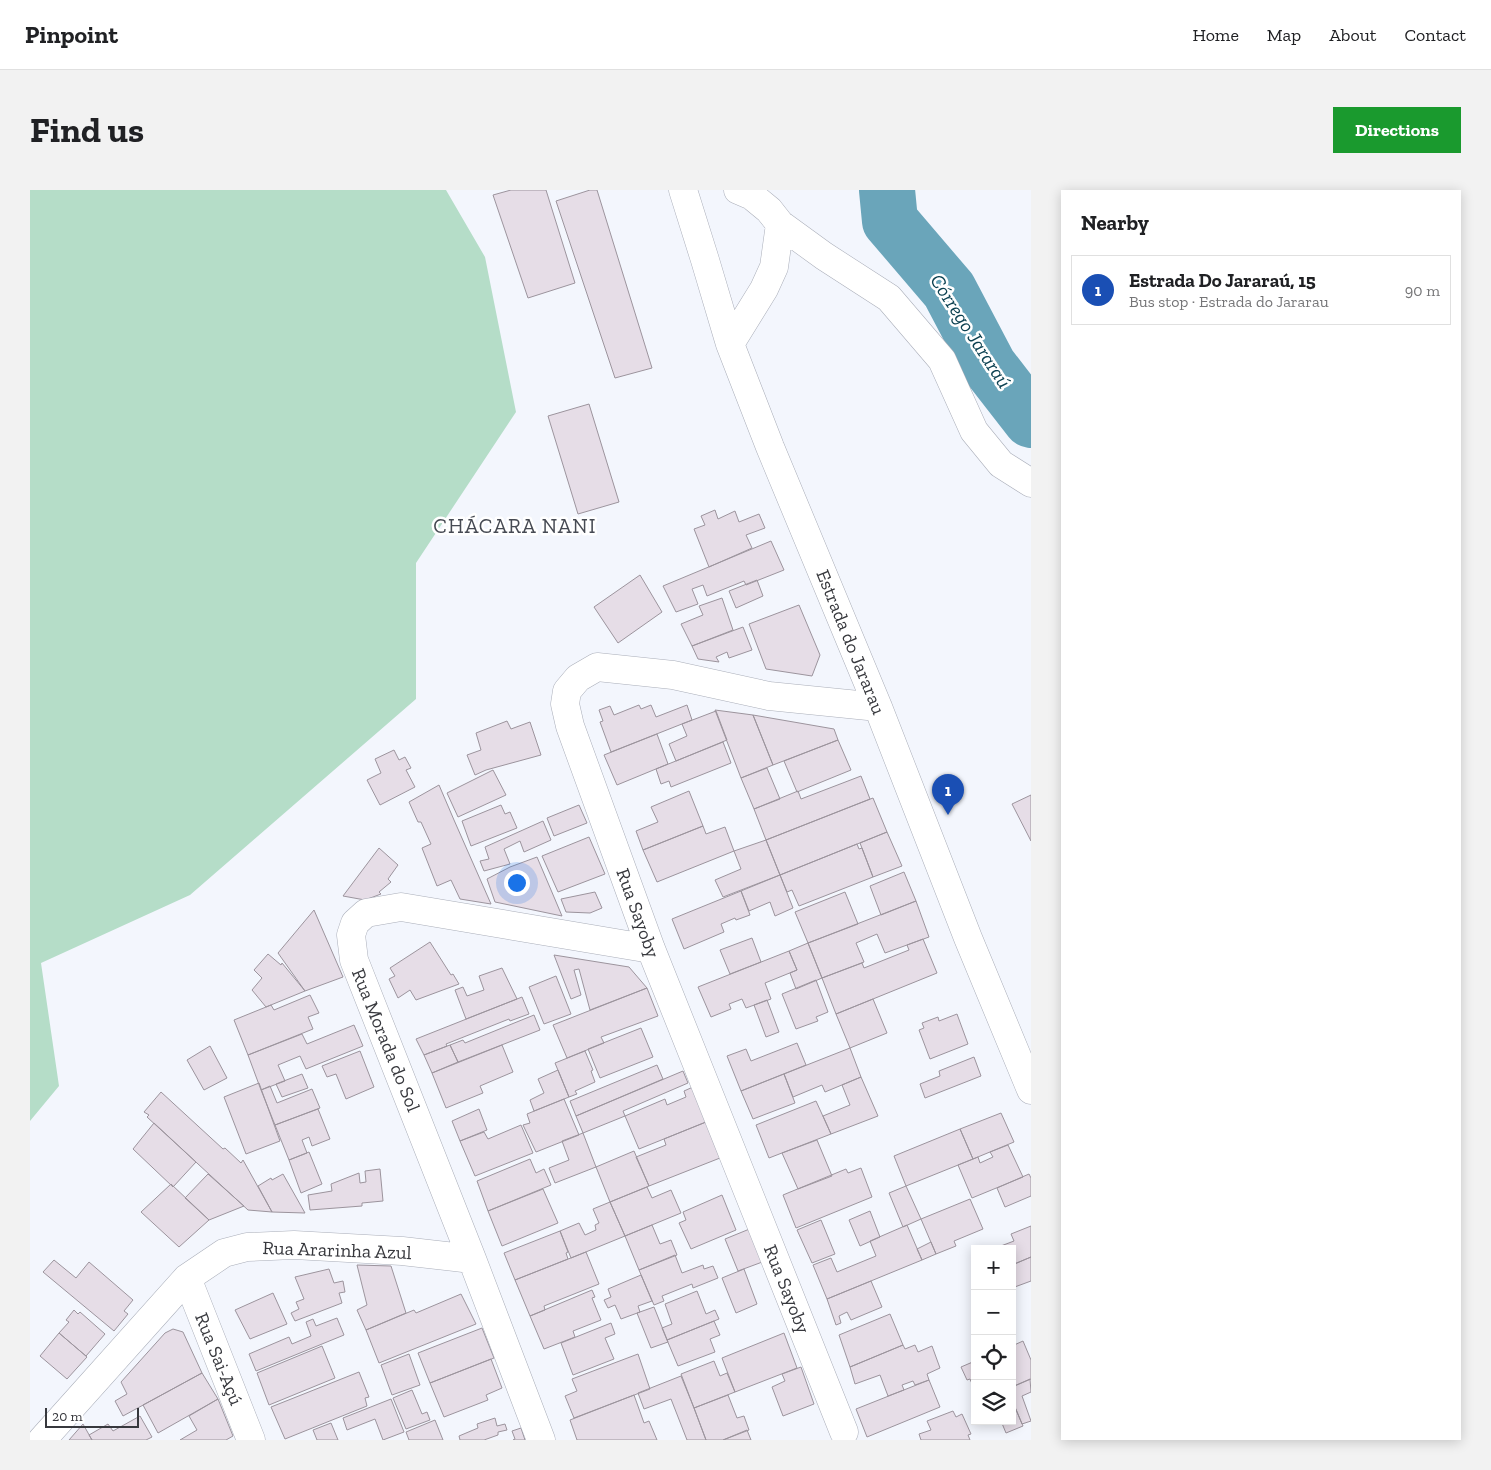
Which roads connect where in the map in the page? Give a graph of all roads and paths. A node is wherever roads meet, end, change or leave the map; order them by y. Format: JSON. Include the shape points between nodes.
{"nodes":[{"id":1,"x":683,"y":190,"type":"edge"},
{"id":2,"x":738,"y":190,"type":"edge"},
{"id":3,"x":780,"y":224,"type":"junction"},
{"id":4,"x":730,"y":344,"type":"junction"},
{"id":5,"x":1031,"y":483,"type":"edge"},
{"id":6,"x":878,"y":708,"type":"junction"},
{"id":7,"x":651,"y":949,"type":"junction"},
{"id":8,"x":1031,"y":1090,"type":"edge"},
{"id":9,"x":472,"y":1258,"type":"junction"},
{"id":10,"x":186,"y":1278,"type":"junction"},
{"id":11,"x":844,"y":1432,"type":"dead end"},
{"id":12,"x":42,"y":1440,"type":"edge"},
{"id":13,"x":251,"y":1440,"type":"edge"},
{"id":14,"x":541,"y":1440,"type":"edge"}],
"edges":[{"from":1,"to":4,"type":"street","name":"Estrada do Jararau"},
{"from":2,"to":3,"type":"street","via":[[752,196]]},
{"from":3,"to":4,"type":"street","via":[[774,267]]},
{"from":3,"to":5,"type":"street","via":[[889,298],[942,360],[974,431],[1001,464]]},
{"from":4,"to":6,"type":"street","name":"Estrada do Jararau"},
{"from":6,"to":7,"type":"street","name":"Rua Sayoby","via":[[769,696],[673,675],[597,667],[578,678],[567,691],[565,704],[570,726]]},
{"from":6,"to":8,"type":"street","name":"Estrada do Jararau"},
{"from":7,"to":9,"type":"street","name":"Rua Morada do Sol","via":[[401,907],[366,913],[355,923],[351,935],[354,960]]},
{"from":7,"to":11,"type":"street","name":"Rua Sayoby"},
{"from":9,"to":10,"type":"street","name":"Rua Ararinha Azul","via":[[402,1251],[247,1247],[224,1254]]},
{"from":9,"to":14,"type":"street","name":"Rua Morada do Sol"},
{"from":10,"to":12,"type":"street","name":"Rua Ararinha Azul"},
{"from":10,"to":13,"type":"street","name":"Rua Sai-Açú"}]}
